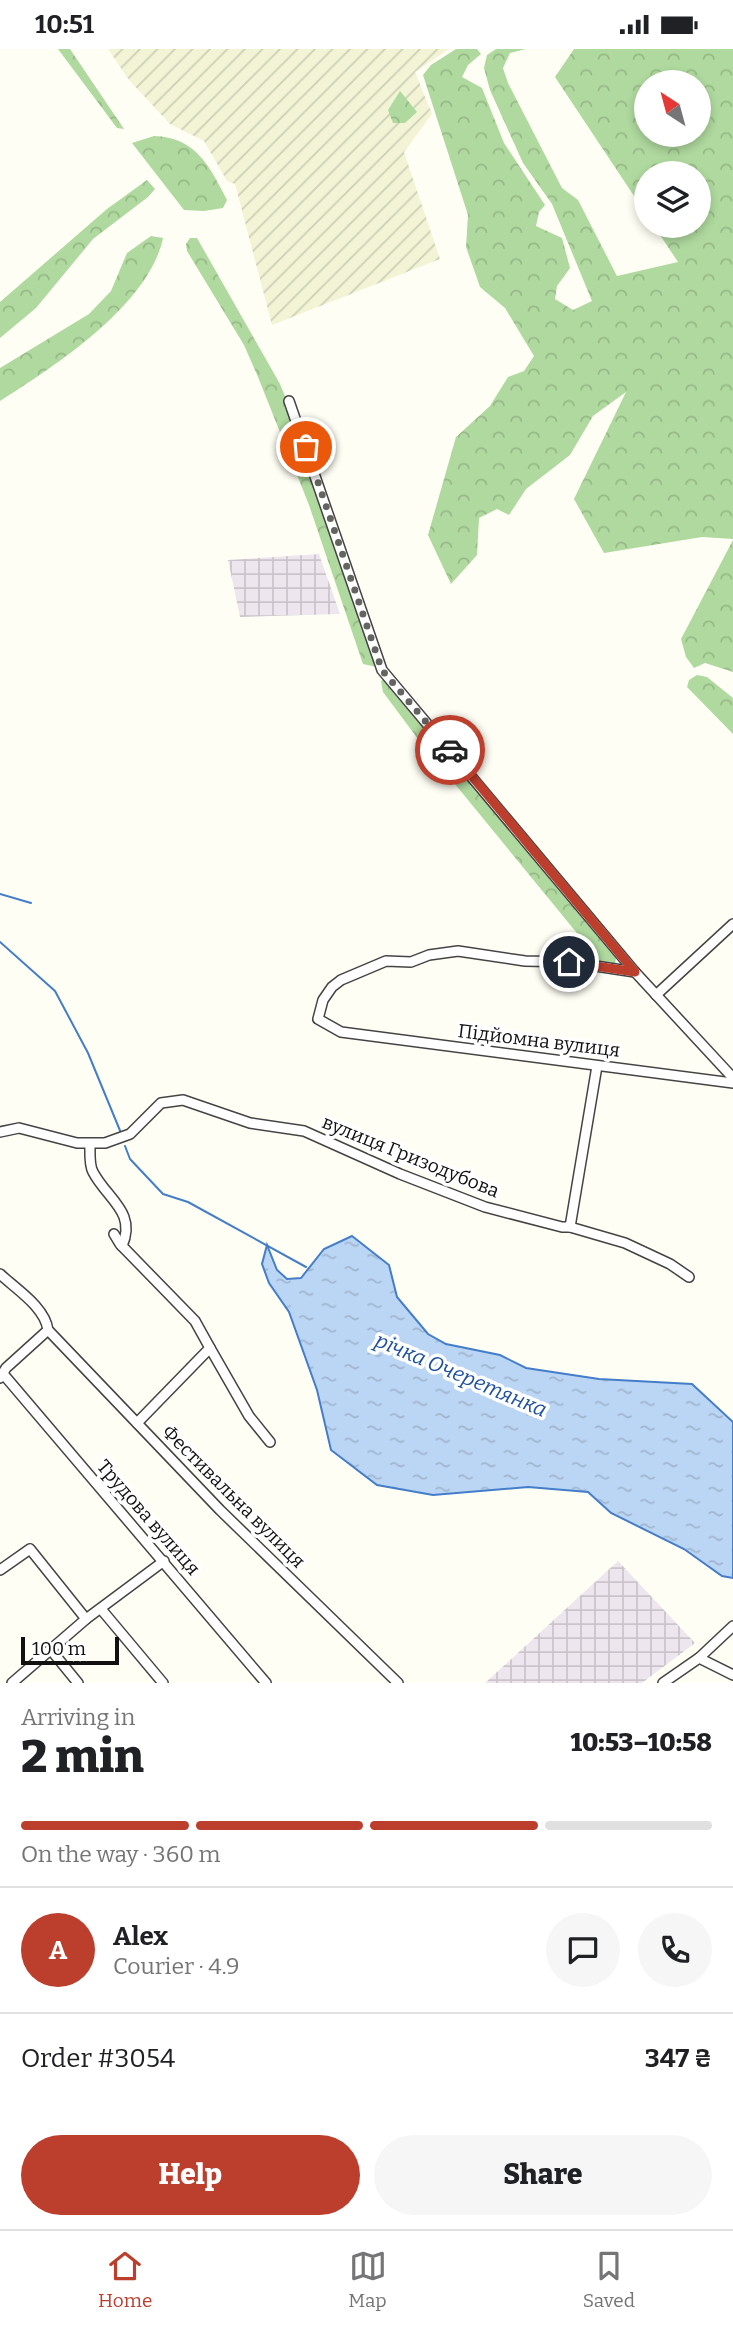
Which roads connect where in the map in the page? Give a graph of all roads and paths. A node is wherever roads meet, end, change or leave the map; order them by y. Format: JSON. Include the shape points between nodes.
{"nodes":[{"id":1,"x":289,"y":401,"type":"dead end"},
{"id":2,"x":733,"y":924,"type":"edge"},
{"id":3,"x":635,"y":972,"type":"junction"},
{"id":4,"x":656,"y":995,"type":"junction"},
{"id":5,"x":597,"y":1066,"type":"junction"},
{"id":6,"x":733,"y":1078,"type":"edge"},
{"id":7,"x":0,"y":1132,"type":"edge"},
{"id":8,"x":90,"y":1144,"type":"junction"},
{"id":9,"x":570,"y":1227,"type":"junction"},
{"id":10,"x":114,"y":1234,"type":"dead end"},
{"id":11,"x":122,"y":1246,"type":"junction"},
{"id":12,"x":0,"y":1274,"type":"edge"},
{"id":13,"x":689,"y":1277,"type":"dead end"},
{"id":14,"x":48,"y":1330,"type":"junction"},
{"id":15,"x":210,"y":1348,"type":"junction"},
{"id":16,"x":2,"y":1376,"type":"edge"},
{"id":17,"x":137,"y":1423,"type":"junction"},
{"id":18,"x":270,"y":1442,"type":"dead end"},
{"id":19,"x":164,"y":1561,"type":"junction"},
{"id":20,"x":0,"y":1570,"type":"edge"},
{"id":21,"x":101,"y":1609,"type":"junction"},
{"id":22,"x":86,"y":1619,"type":"junction"},
{"id":23,"x":733,"y":1626,"type":"edge"},
{"id":24,"x":51,"y":1650,"type":"junction"},
{"id":25,"x":699,"y":1658,"type":"junction"},
{"id":26,"x":733,"y":1675,"type":"edge"},
{"id":27,"x":12,"y":1683,"type":"edge"},
{"id":28,"x":78,"y":1683,"type":"edge"},
{"id":29,"x":163,"y":1683,"type":"edge"},
{"id":30,"x":266,"y":1683,"type":"edge"},
{"id":31,"x":398,"y":1683,"type":"edge"},
{"id":32,"x":663,"y":1683,"type":"edge"}],
"edges":[{"from":1,"to":3,"type":"street","via":[[382,670]]},
{"from":2,"to":4,"type":"street"},
{"from":3,"to":4,"type":"street"},
{"from":3,"to":5,"type":"street","name":"Підйомна вулиця","via":[[458,951],[411,962],[386,961],[341,980],[323,1000],[318,1019],[341,1032]]},
{"from":4,"to":6,"type":"street"},
{"from":5,"to":6,"type":"street","name":"Підйомна вулиця"},
{"from":5,"to":9,"type":"street"},
{"from":7,"to":8,"type":"street","via":[[19,1128]]},
{"from":8,"to":9,"type":"street","name":"вулиця Гризодубова","via":[[118,1140],[161,1103],[176,1099],[250,1123],[304,1131],[485,1207]]},
{"from":8,"to":11,"type":"street","via":[[91,1170],[126,1216],[127,1235]]},
{"from":9,"to":13,"type":"street","name":"вулиця Гризодубова","via":[[625,1244]]},
{"from":10,"to":11,"type":"street"},
{"from":11,"to":15,"type":"street","via":[[195,1321]]},
{"from":12,"to":14,"type":"street","name":"Фестивальна вулиця","via":[[39,1311]]},
{"from":14,"to":16,"type":"street"},
{"from":14,"to":17,"type":"street","name":"Фестивальна вулиця"},
{"from":15,"to":17,"type":"street"},
{"from":15,"to":18,"type":"street","via":[[249,1416]]},
{"from":16,"to":19,"type":"street","name":"Трудова вулиця"},
{"from":17,"to":31,"type":"street","name":"Фестивальна вулиця"},
{"from":19,"to":21,"type":"street"},
{"from":19,"to":30,"type":"street","name":"Трудова вулиця"},
{"from":20,"to":22,"type":"street","via":[[30,1549]]},
{"from":21,"to":22,"type":"street"},
{"from":21,"to":29,"type":"street"},
{"from":22,"to":24,"type":"street"},
{"from":23,"to":25,"type":"street"},
{"from":24,"to":27,"type":"street"},
{"from":24,"to":28,"type":"street"},
{"from":25,"to":26,"type":"street"},
{"from":25,"to":32,"type":"street"}]}
